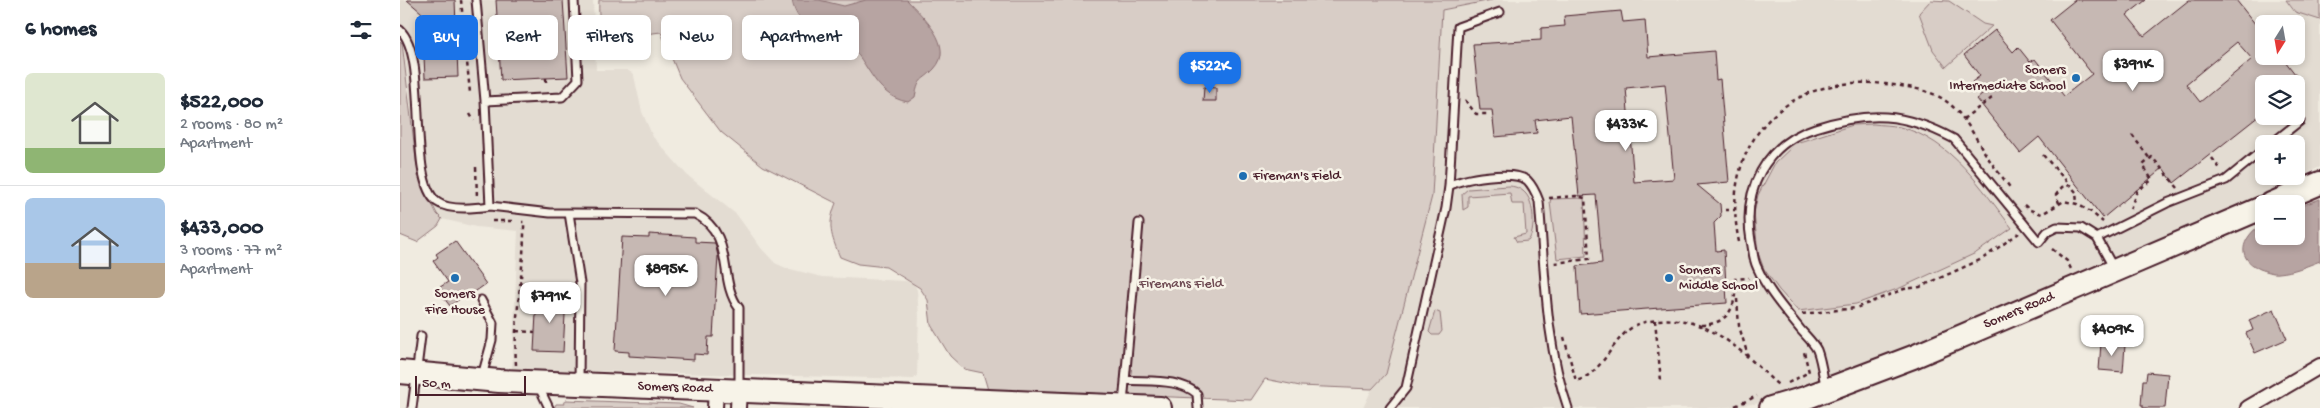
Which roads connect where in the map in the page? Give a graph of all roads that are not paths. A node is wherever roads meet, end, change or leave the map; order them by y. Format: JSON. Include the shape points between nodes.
{"nodes":[{"id":1,"x":476,"y":0,"type":"edge"},
{"id":2,"x":574,"y":0,"type":"edge"},
{"id":3,"x":1500,"y":12,"type":"dead end"},
{"id":4,"x":400,"y":30,"type":"edge"},
{"id":5,"x":485,"y":101,"type":"junction"},
{"id":6,"x":2295,"y":125,"type":"edge"},
{"id":7,"x":2282,"y":135,"type":"edge"},
{"id":8,"x":2255,"y":156,"type":"edge"},
{"id":9,"x":2320,"y":183,"type":"edge"},
{"id":10,"x":1449,"y":186,"type":"junction"},
{"id":11,"x":2292,"y":195,"type":"edge"},
{"id":12,"x":490,"y":206,"type":"junction"},
{"id":13,"x":2255,"y":211,"type":"edge"},
{"id":14,"x":569,"y":213,"type":"junction"},
{"id":15,"x":1140,"y":223,"type":"dead end"},
{"id":16,"x":2097,"y":238,"type":"junction"},
{"id":17,"x":2114,"y":270,"type":"junction"},
{"id":18,"x":481,"y":300,"type":"dead end"},
{"id":19,"x":421,"y":336,"type":"dead end"},
{"id":20,"x":2320,"y":366,"type":"edge"},
{"id":21,"x":408,"y":372,"type":"edge"},
{"id":22,"x":481,"y":379,"type":"junction"},
{"id":23,"x":1125,"y":380,"type":"junction"},
{"id":24,"x":527,"y":381,"type":"junction"},
{"id":25,"x":578,"y":384,"type":"junction"},
{"id":26,"x":1826,"y":390,"type":"junction"},
{"id":27,"x":716,"y":398,"type":"edge"},
{"id":28,"x":739,"y":399,"type":"edge"},
{"id":29,"x":1807,"y":403,"type":"edge"},
{"id":30,"x":1123,"y":406,"type":"junction"},
{"id":31,"x":412,"y":408,"type":"edge"},
{"id":32,"x":549,"y":408,"type":"edge"},
{"id":33,"x":1160,"y":408,"type":"edge"},
{"id":34,"x":1198,"y":408,"type":"edge"},
{"id":35,"x":1390,"y":408,"type":"edge"},
{"id":36,"x":1568,"y":408,"type":"edge"},
{"id":37,"x":1772,"y":408,"type":"edge"},
{"id":38,"x":2248,"y":408,"type":"edge"}],
"edges":[{"from":1,"to":5,"type":"lane"},
{"from":2,"to":5,"type":"lane","via":[[578,80],[562,98]]},
{"from":3,"to":10,"type":"lane","via":[[1458,27]]},
{"from":4,"to":12,"type":"lane","via":[[411,46],[422,162],[429,192],[438,203],[452,207]]},
{"from":5,"to":12,"type":"lane"},
{"from":6,"to":7,"type":"lane"},
{"from":8,"to":16,"type":"lane","via":[[2226,180],[2167,203]]},
{"from":9,"to":11,"type":"main road"},
{"from":10,"to":35,"type":"lane","via":[[1406,388]]},
{"from":10,"to":36,"type":"lane","via":[[1458,180],[1510,175],[1526,180],[1535,190],[1539,201],[1549,320],[1558,378]]},
{"from":12,"to":14,"type":"lane"},
{"from":13,"to":17,"type":"main road","name":"Somers Road"},
{"from":14,"to":25,"type":"lane","via":[[580,283]]},
{"from":14,"to":28,"type":"lane","via":[[695,214],[706,221],[719,238],[731,298],[739,308]]},
{"from":15,"to":23,"type":"lane"},
{"from":16,"to":17,"type":"lane"},
{"from":16,"to":26,"type":"lane","via":[[2081,228],[2057,228],[2047,232],[2040,242],[1954,139],[1924,124],[1884,116],[1845,118],[1797,134],[1772,154],[1756,178],[1748,225],[1756,265],[1768,288],[1817,350]]},
{"from":17,"to":26,"type":"main road","name":"Somers Road","via":[[1914,357]]},
{"from":18,"to":22,"type":"lane","via":[[493,323],[492,340]]},
{"from":19,"to":21,"type":"lane"},
{"from":20,"to":38,"type":"street"},
{"from":21,"to":22,"type":"main road","name":"Somers Road"},
{"from":21,"to":31,"type":"lane"},
{"from":22,"to":24,"type":"main road","name":"Somers Road"},
{"from":23,"to":30,"type":"lane"},
{"from":23,"to":34,"type":"lane","via":[[1189,387],[1197,394]]},
{"from":24,"to":25,"type":"main road","name":"Somers Road"},
{"from":24,"to":32,"type":"lane"},
{"from":25,"to":27,"type":"main road","name":"Somers Road"},
{"from":26,"to":29,"type":"main road","name":"Somers Road"},
{"from":27,"to":28,"type":"main road","name":"Somers Road"},
{"from":28,"to":30,"type":"main road","name":"Somers Road"},
{"from":29,"to":37,"type":"main road","name":"Somers Road"},
{"from":30,"to":33,"type":"main road","name":"Somers Road"}]}
